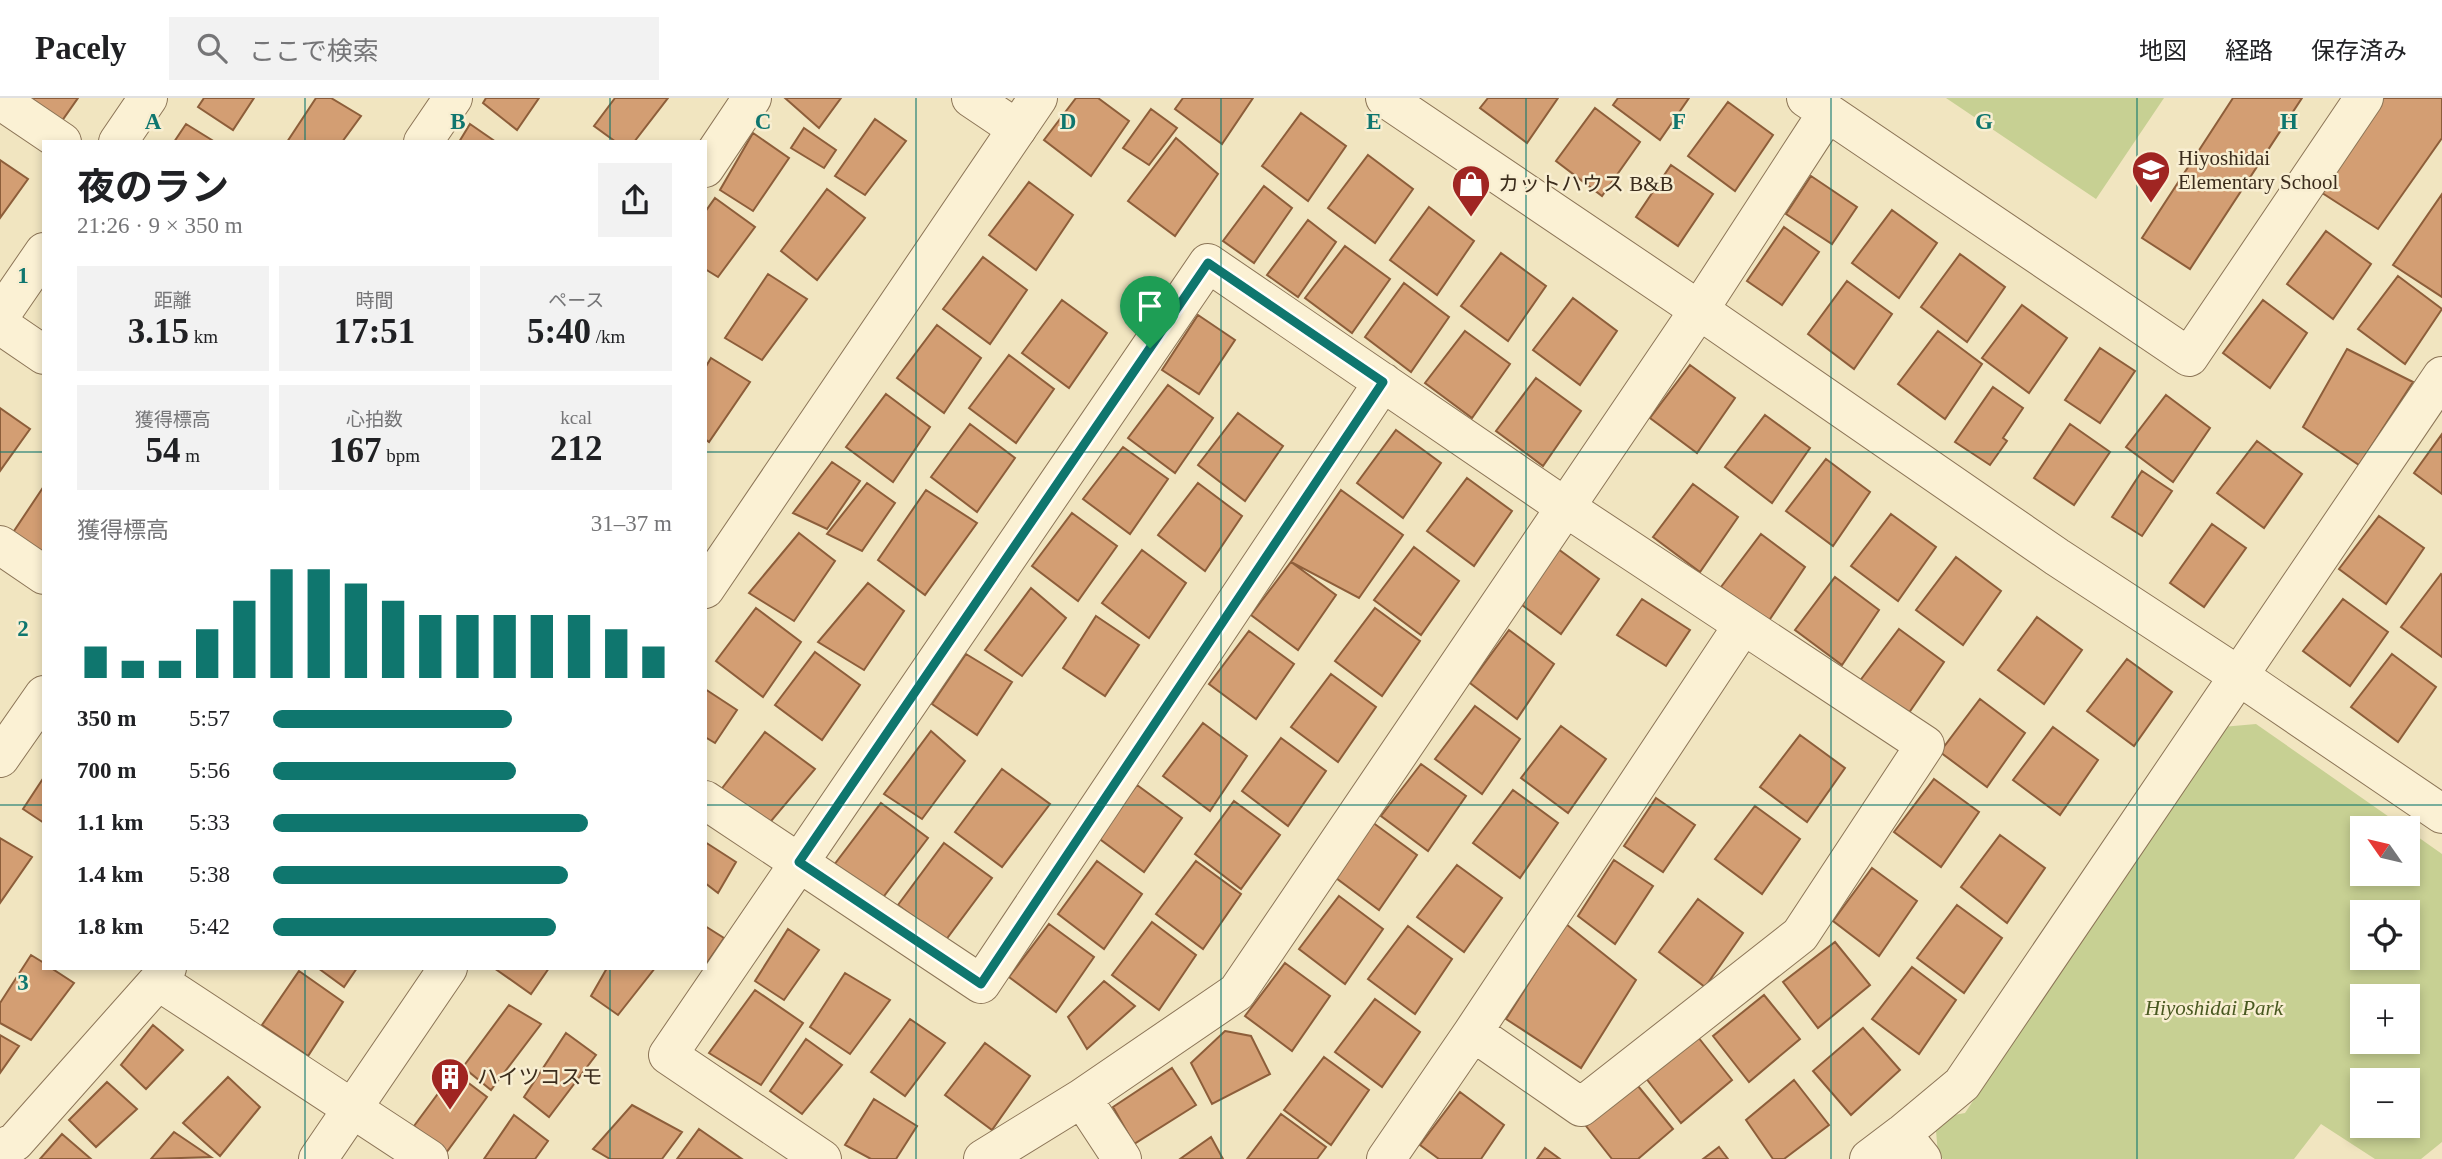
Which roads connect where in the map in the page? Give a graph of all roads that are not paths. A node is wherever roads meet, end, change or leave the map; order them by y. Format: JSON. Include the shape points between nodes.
{"nodes":[{"id":1,"x":148,"y":98,"type":"edge"},
{"id":2,"x":453,"y":98,"type":"edge"},
{"id":3,"x":752,"y":98,"type":"edge"},
{"id":4,"x":971,"y":98,"type":"edge"},
{"id":5,"x":1385,"y":98,"type":"edge"},
{"id":6,"x":2364,"y":98,"type":"edge"},
{"id":7,"x":0,"y":100,"type":"edge"},
{"id":8,"x":1816,"y":105,"type":"edge"},
{"id":9,"x":1028,"y":113,"type":"edge"},
{"id":10,"x":59,"y":140,"type":"edge"},
{"id":11,"x":119,"y":140,"type":"edge"},
{"id":12,"x":425,"y":140,"type":"edge"},
{"id":13,"x":707,"y":165,"type":"edge"},
{"id":14,"x":42,"y":255,"type":"edge"},
{"id":15,"x":1699,"y":310,"type":"junction"},
{"id":16,"x":0,"y":316,"type":"edge"},
{"id":17,"x":0,"y":325,"type":"edge"},
{"id":18,"x":42,"y":354,"type":"edge"},
{"id":19,"x":2442,"y":376,"type":"edge"},
{"id":20,"x":1383,"y":382,"type":"junction"},
{"id":21,"x":1565,"y":507,"type":"junction"},
{"id":22,"x":0,"y":545,"type":"edge"},
{"id":23,"x":42,"y":574,"type":"edge"},
{"id":24,"x":707,"y":586,"type":"edge"},
{"id":25,"x":1744,"y":625,"type":"junction"},
{"id":26,"x":2239,"y":676,"type":"junction"},
{"id":27,"x":42,"y":698,"type":"edge"},
{"id":28,"x":0,"y":758,"type":"edge"},
{"id":29,"x":707,"y":801,"type":"edge"},
{"id":30,"x":2442,"y":814,"type":"edge"},
{"id":31,"x":799,"y":862,"type":"junction"},
{"id":32,"x":447,"y":970,"type":"edge"},
{"id":33,"x":162,"y":974,"type":"edge"},
{"id":34,"x":1473,"y":1032,"type":"junction"},
{"id":35,"x":1082,"y":1098,"type":"junction"},
{"id":36,"x":353,"y":1108,"type":"junction"},
{"id":37,"x":5,"y":1141,"type":"edge"},
{"id":38,"x":1912,"y":1146,"type":"edge"},
{"id":39,"x":317,"y":1159,"type":"edge"},
{"id":40,"x":429,"y":1159,"type":"edge"},
{"id":41,"x":822,"y":1159,"type":"edge"},
{"id":42,"x":983,"y":1159,"type":"edge"},
{"id":43,"x":1122,"y":1159,"type":"edge"},
{"id":44,"x":1386,"y":1159,"type":"edge"},
{"id":45,"x":1869,"y":1159,"type":"edge"}],
"edges":[{"from":1,"to":11,"type":"street"},
{"from":2,"to":12,"type":"street"},
{"from":3,"to":13,"type":"street"},
{"from":4,"to":9,"type":"street"},
{"from":5,"to":15,"type":"street"},
{"from":6,"to":8,"type":"street","via":[[2189,357]]},
{"from":7,"to":10,"type":"street"},
{"from":8,"to":15,"type":"street"},
{"from":9,"to":24,"type":"street"},
{"from":14,"to":16,"type":"street"},
{"from":15,"to":21,"type":"street"},
{"from":15,"to":26,"type":"street","via":[[2057,558]]},
{"from":17,"to":18,"type":"street"},
{"from":19,"to":26,"type":"street"},
{"from":20,"to":21,"type":"street"},
{"from":20,"to":31,"type":"street","via":[[1208,263]]},
{"from":20,"to":31,"type":"street","via":[[981,984]]},
{"from":21,"to":25,"type":"street"},
{"from":21,"to":35,"type":"street","via":[[1237,992]]},
{"from":22,"to":23,"type":"street"},
{"from":25,"to":34,"type":"street"},
{"from":25,"to":34,"type":"street","via":[[1925,745],[1800,935],[1581,1107]]},
{"from":26,"to":30,"type":"street"},
{"from":26,"to":38,"type":"street","via":[[1962,1084]]},
{"from":27,"to":28,"type":"street"},
{"from":29,"to":31,"type":"street"},
{"from":31,"to":41,"type":"street","via":[[668,1055]]},
{"from":32,"to":36,"type":"street"},
{"from":33,"to":36,"type":"street"},
{"from":33,"to":37,"type":"street"},
{"from":34,"to":44,"type":"street"},
{"from":35,"to":42,"type":"street"},
{"from":35,"to":43,"type":"street"},
{"from":36,"to":39,"type":"street"},
{"from":36,"to":40,"type":"street"},
{"from":38,"to":45,"type":"street"}]}
